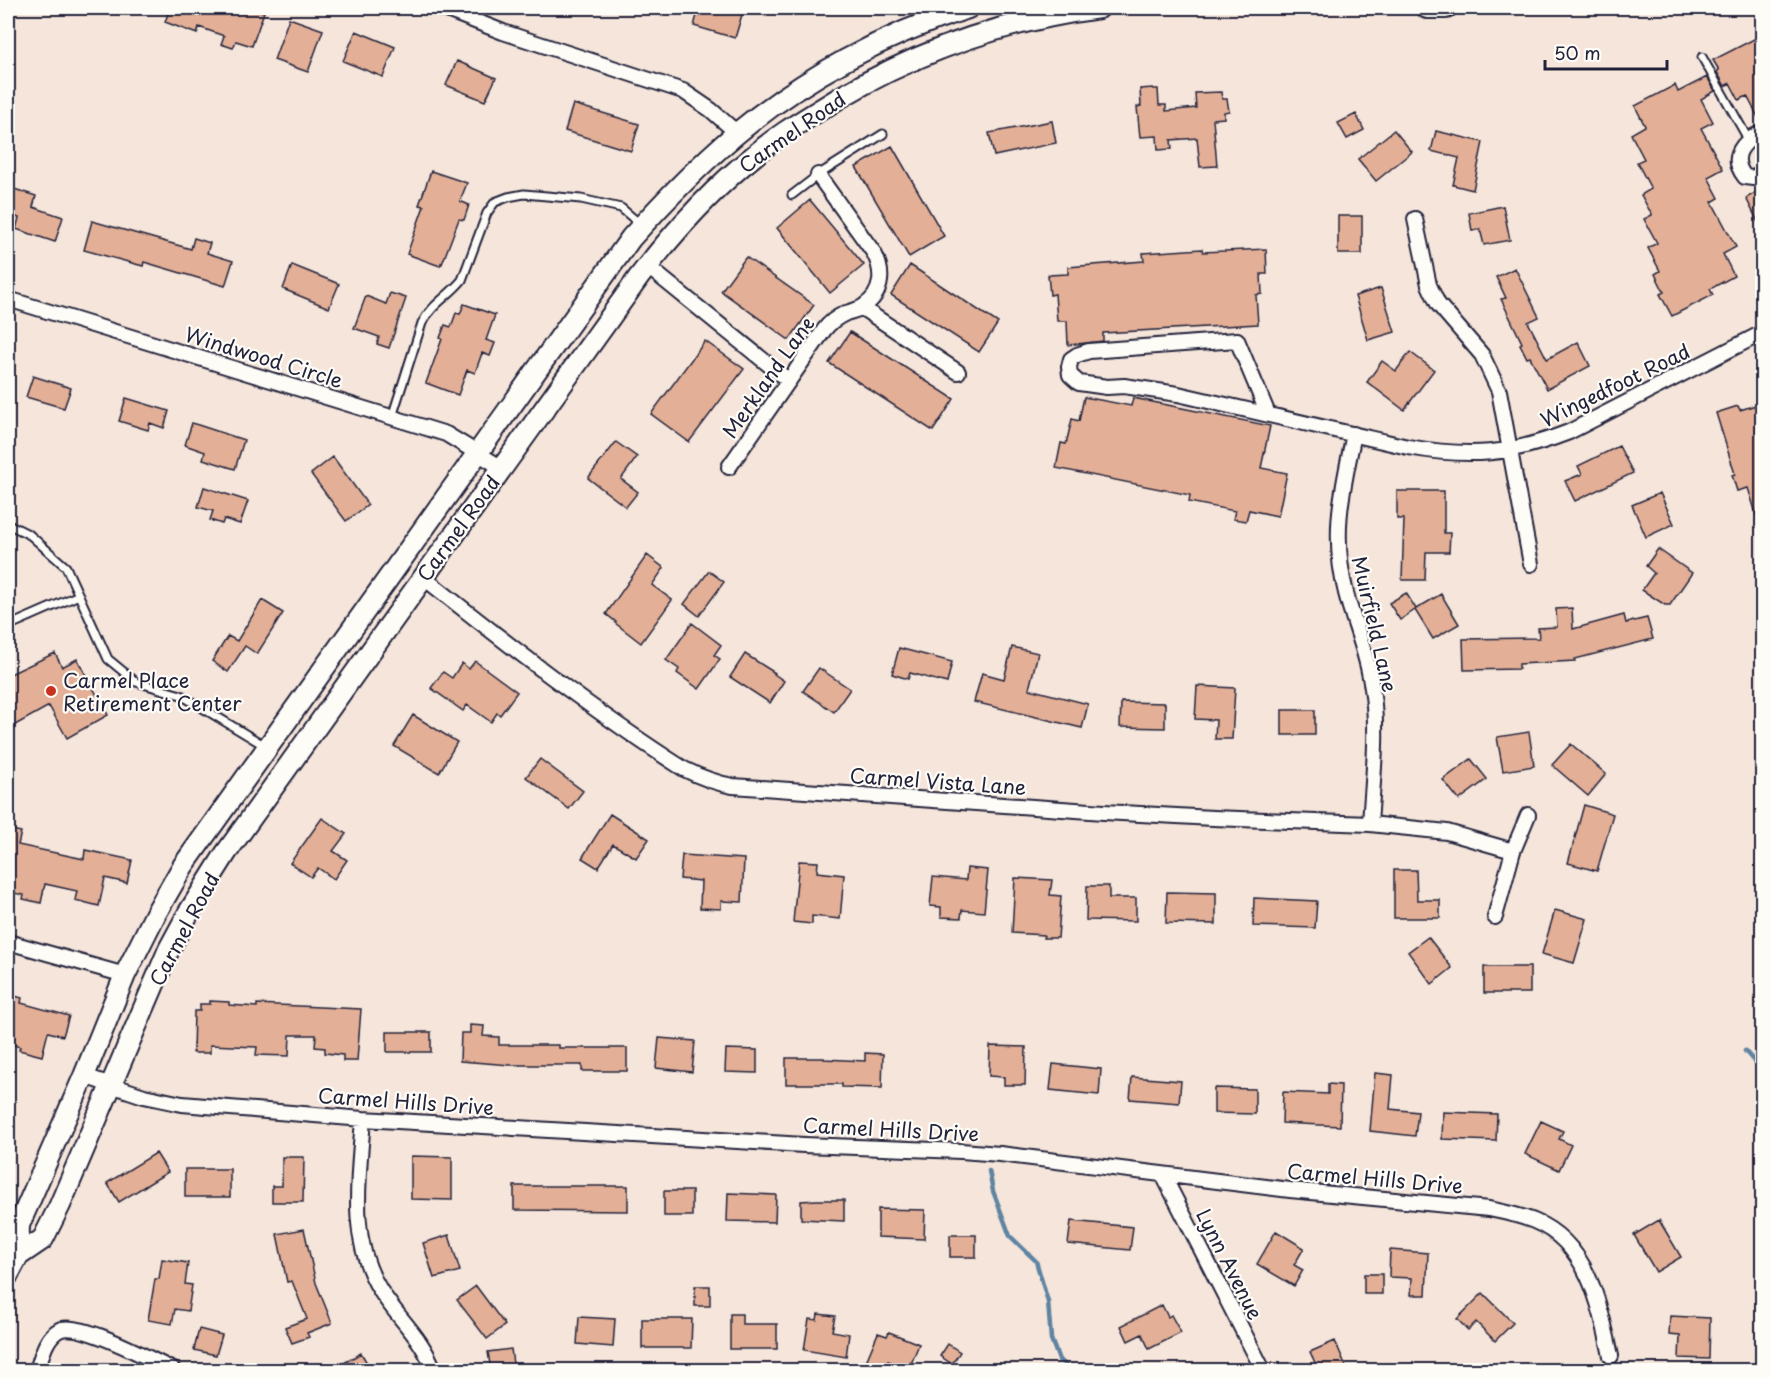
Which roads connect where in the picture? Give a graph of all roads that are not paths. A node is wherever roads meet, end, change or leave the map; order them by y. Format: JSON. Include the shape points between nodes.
{"nodes":[{"id":1,"x":442,"y":8,"type":"edge"},
{"id":2,"x":969,"y":8,"type":"edge"},
{"id":3,"x":1099,"y":8,"type":"edge"},
{"id":4,"x":1427,"y":8,"type":"edge"},
{"id":5,"x":1446,"y":8,"type":"edge"},
{"id":6,"x":1037,"y":13,"type":"edge"},
{"id":7,"x":1702,"y":57,"type":"dead end"},
{"id":8,"x":1762,"y":132,"type":"edge"},
{"id":9,"x":737,"y":133,"type":"junction"},
{"id":10,"x":883,"y":134,"type":"dead end"},
{"id":11,"x":1748,"y":139,"type":"junction"},
{"id":12,"x":1762,"y":173,"type":"edge"},
{"id":13,"x":818,"y":175,"type":"junction"},
{"id":14,"x":792,"y":195,"type":"dead end"},
{"id":15,"x":1415,"y":219,"type":"dead end"},
{"id":16,"x":642,"y":226,"type":"junction"},
{"id":17,"x":647,"y":266,"type":"junction"},
{"id":18,"x":8,"y":299,"type":"edge"},
{"id":19,"x":862,"y":308,"type":"junction"},
{"id":20,"x":1762,"y":333,"type":"edge"},
{"id":21,"x":958,"y":372,"type":"dead end"},
{"id":22,"x":789,"y":381,"type":"junction"},
{"id":23,"x":1268,"y":414,"type":"junction"},
{"id":24,"x":392,"y":417,"type":"junction"},
{"id":25,"x":1354,"y":434,"type":"junction"},
{"id":26,"x":1510,"y":450,"type":"junction"},
{"id":27,"x":478,"y":452,"type":"junction"},
{"id":28,"x":729,"y":467,"type":"dead end"},
{"id":29,"x":502,"y":468,"type":"junction"},
{"id":30,"x":8,"y":524,"type":"edge"},
{"id":31,"x":1531,"y":564,"type":"dead end"},
{"id":32,"x":423,"y":577,"type":"junction"},
{"id":33,"x":79,"y":595,"type":"junction"},
{"id":34,"x":8,"y":626,"type":"edge"},
{"id":35,"x":267,"y":747,"type":"junction"},
{"id":36,"x":1528,"y":815,"type":"dead end"},
{"id":37,"x":1370,"y":824,"type":"junction"},
{"id":38,"x":1513,"y":850,"type":"junction"},
{"id":39,"x":1495,"y":917,"type":"dead end"},
{"id":40,"x":8,"y":942,"type":"edge"},
{"id":41,"x":125,"y":975,"type":"junction"},
{"id":42,"x":84,"y":1076,"type":"junction"},
{"id":43,"x":112,"y":1085,"type":"junction"},
{"id":44,"x":363,"y":1119,"type":"junction"},
{"id":45,"x":1163,"y":1175,"type":"junction"},
{"id":46,"x":13,"y":1254,"type":"edge"},
{"id":47,"x":8,"y":1275,"type":"edge"},
{"id":48,"x":1611,"y":1356,"type":"dead end"},
{"id":49,"x":37,"y":1371,"type":"edge"},
{"id":50,"x":173,"y":1371,"type":"edge"},
{"id":51,"x":434,"y":1371,"type":"edge"},
{"id":52,"x":1263,"y":1371,"type":"edge"}],
"edges":[{"from":1,"to":9,"type":"street","via":[[683,91]]},
{"from":2,"to":9,"type":"main road","name":"Carmel Road","via":[[868,48],[799,88]]},
{"from":3,"to":6,"type":"main road","name":"Carmel Road"},
{"from":4,"to":5,"type":"main road"},
{"from":6,"to":17,"type":"main road","name":"Carmel Road","via":[[916,57],[839,97],[755,154],[695,211]]},
{"from":7,"to":11,"type":"lane"},
{"from":8,"to":11,"type":"street"},
{"from":9,"to":16,"type":"main road","name":"Carmel Road"},
{"from":10,"to":13,"type":"lane"},
{"from":11,"to":12,"type":"street","via":[[1738,155],[1739,169],[1745,177]]},
{"from":13,"to":14,"type":"lane"},
{"from":13,"to":19,"type":"street","name":"Merkland Lane","via":[[880,264],[879,289]]},
{"from":15,"to":26,"type":"street","via":[[1429,285],[1438,304],[1482,355],[1494,378]]},
{"from":16,"to":24,"type":"lane","via":[[621,208],[581,199],[524,194],[495,202],[487,213],[462,280],[427,312]]},
{"from":16,"to":27,"type":"main road","name":"Carmel Road"},
{"from":17,"to":22,"type":"street"},
{"from":17,"to":29,"type":"main road","name":"Carmel Road"},
{"from":18,"to":24,"type":"street","name":"Windwood Circle"},
{"from":19,"to":21,"type":"street"},
{"from":19,"to":22,"type":"street","name":"Merkland Lane","via":[[830,323]]},
{"from":20,"to":26,"type":"street","name":"Wingedfoot Road","via":[[1569,432]]},
{"from":22,"to":28,"type":"street","name":"Merkland Lane"},
{"from":23,"to":23,"type":"street","name":"Wingedfoot Road","via":[[1178,394],[1079,383],[1070,375],[1071,359],[1089,351],[1237,340]]},
{"from":23,"to":25,"type":"street","name":"Wingedfoot Road"},
{"from":24,"to":27,"type":"street","name":"Windwood Circle","via":[[446,434]]},
{"from":25,"to":26,"type":"street","name":"Wingedfoot Road","via":[[1442,453]]},
{"from":25,"to":37,"type":"street","name":"Muirfield Lane","via":[[1341,495],[1338,544],[1346,594],[1371,678],[1375,730]]},
{"from":26,"to":31,"type":"street"},
{"from":27,"to":29,"type":"street","name":"Windwood Circle"},
{"from":27,"to":35,"type":"main road","name":"Carmel Road"},
{"from":29,"to":32,"type":"main road","name":"Carmel Road"},
{"from":30,"to":33,"type":"lane","via":[[30,535],[66,567]]},
{"from":32,"to":37,"type":"street","name":"Carmel Vista Lane","via":[[581,699],[684,769],[722,784],[1104,812]]},
{"from":32,"to":43,"type":"main road","name":"Carmel Road","via":[[207,882],[165,958]]},
{"from":33,"to":34,"type":"lane"},
{"from":33,"to":35,"type":"lane","via":[[108,659],[127,675],[136,682],[181,695]]},
{"from":35,"to":41,"type":"main road","name":"Carmel Road","via":[[183,866]]},
{"from":36,"to":38,"type":"street"},
{"from":37,"to":38,"type":"street","name":"Carmel Vista Lane","via":[[1447,832]]},
{"from":38,"to":39,"type":"street"},
{"from":40,"to":41,"type":"street"},
{"from":41,"to":42,"type":"main road","name":"Carmel Road"},
{"from":42,"to":43,"type":"street","name":"Carmel Hills Drive"},
{"from":42,"to":46,"type":"main road","name":"Carmel Road","via":[[19,1225]]},
{"from":43,"to":44,"type":"street","name":"Carmel Hills Drive","via":[[182,1104]]},
{"from":43,"to":46,"type":"main road","name":"Carmel Road","via":[[43,1239]]},
{"from":44,"to":45,"type":"street","name":"Carmel Hills Drive","via":[[961,1151]]},
{"from":44,"to":51,"type":"street","via":[[357,1205],[362,1246],[380,1291],[416,1335]]},
{"from":45,"to":48,"type":"street","name":"Carmel Hills Drive","via":[[1489,1209],[1535,1221],[1563,1240],[1588,1275]]},
{"from":45,"to":52,"type":"street","name":"Lynn Avenue"},
{"from":46,"to":47,"type":"main road","name":"Carmel Road"},
{"from":49,"to":50,"type":"street","via":[[47,1341],[60,1329],[99,1335]]}]}
